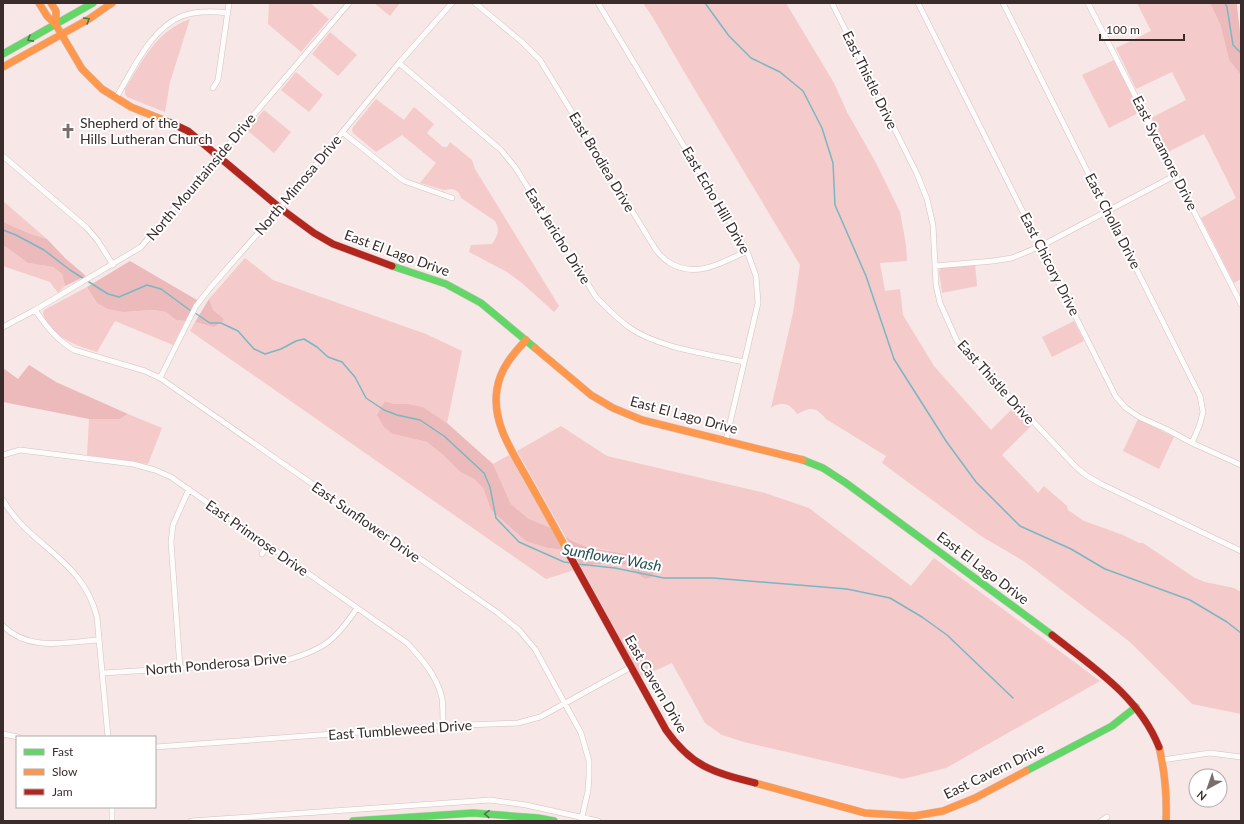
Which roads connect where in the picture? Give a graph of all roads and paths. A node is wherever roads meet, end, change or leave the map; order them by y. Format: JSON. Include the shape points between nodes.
{"nodes":[{"id":1,"x":40,"y":3,"type":"edge"},
{"id":2,"x":51,"y":3,"type":"edge"},
{"id":3,"x":93,"y":3,"type":"edge"},
{"id":4,"x":112,"y":3,"type":"edge"},
{"id":5,"x":229,"y":3,"type":"edge"},
{"id":6,"x":349,"y":3,"type":"edge"},
{"id":7,"x":452,"y":3,"type":"edge"},
{"id":8,"x":475,"y":3,"type":"edge"},
{"id":9,"x":598,"y":3,"type":"edge"},
{"id":10,"x":832,"y":3,"type":"edge"},
{"id":11,"x":918,"y":3,"type":"edge"},
{"id":12,"x":1003,"y":3,"type":"edge"},
{"id":13,"x":1088,"y":3,"type":"edge"},
{"id":14,"x":228,"y":13,"type":"junction"},
{"id":15,"x":56,"y":25,"type":"junction"},
{"id":16,"x":61,"y":35,"type":"junction"},
{"id":17,"x":3,"y":54,"type":"edge"},
{"id":18,"x":400,"y":63,"type":"junction"},
{"id":19,"x":3,"y":67,"type":"edge"},
{"id":20,"x":213,"y":88,"type":"dead end"},
{"id":21,"x":116,"y":98,"type":"junction"},
{"id":22,"x":342,"y":132,"type":"junction"},
{"id":23,"x":3,"y":156,"type":"edge"},
{"id":24,"x":219,"y":156,"type":"junction"},
{"id":25,"x":1176,"y":175,"type":"junction"},
{"id":26,"x":452,"y":198,"type":"dead end"},
{"id":27,"x":280,"y":208,"type":"junction"},
{"id":28,"x":1108,"y":211,"type":"junction"},
{"id":29,"x":1040,"y":246,"type":"junction"},
{"id":30,"x":747,"y":250,"type":"junction"},
{"id":31,"x":113,"y":265,"type":"junction"},
{"id":32,"x":935,"y":266,"type":"junction"},
{"id":33,"x":1241,"y":304,"type":"edge"},
{"id":34,"x":35,"y":310,"type":"junction"},
{"id":35,"x":3,"y":327,"type":"edge"},
{"id":36,"x":526,"y":340,"type":"junction"},
{"id":37,"x":744,"y":362,"type":"junction"},
{"id":38,"x":160,"y":378,"type":"junction"},
{"id":39,"x":726,"y":440,"type":"junction"},
{"id":40,"x":1192,"y":443,"type":"junction"},
{"id":41,"x":3,"y":455,"type":"edge"},
{"id":42,"x":1241,"y":465,"type":"edge"},
{"id":43,"x":189,"y":489,"type":"junction"},
{"id":44,"x":3,"y":500,"type":"edge"},
{"id":45,"x":267,"y":546,"type":"junction"},
{"id":46,"x":1241,"y":551,"type":"edge"},
{"id":47,"x":262,"y":554,"type":"dead end"},
{"id":48,"x":357,"y":608,"type":"junction"},
{"id":49,"x":3,"y":626,"type":"edge"},
{"id":50,"x":99,"y":640,"type":"junction"},
{"id":51,"x":631,"y":667,"type":"junction"},
{"id":52,"x":180,"y":668,"type":"junction"},
{"id":53,"x":103,"y":673,"type":"junction"},
{"id":54,"x":565,"y":704,"type":"junction"},
{"id":55,"x":1136,"y":707,"type":"junction"},
{"id":56,"x":443,"y":726,"type":"junction"},
{"id":57,"x":3,"y":734,"type":"edge"},
{"id":58,"x":108,"y":736,"type":"edge"},
{"id":59,"x":16,"y":737,"type":"edge"},
{"id":60,"x":156,"y":747,"type":"edge"},
{"id":61,"x":1241,"y":757,"type":"edge"},
{"id":62,"x":1162,"y":760,"type":"junction"},
{"id":63,"x":112,"y":808,"type":"edge"},
{"id":64,"x":1107,"y":817,"type":"dead end"},
{"id":65,"x":581,"y":819,"type":"edge"},
{"id":66,"x":112,"y":821,"type":"edge"},
{"id":67,"x":192,"y":821,"type":"edge"},
{"id":68,"x":354,"y":821,"type":"edge"},
{"id":69,"x":554,"y":821,"type":"edge"},
{"id":70,"x":598,"y":821,"type":"edge"},
{"id":71,"x":1101,"y":821,"type":"edge"},
{"id":72,"x":1166,"y":821,"type":"edge"}],
"edges":[{"from":1,"to":15,"type":"street","name":"East El Lago Drive"},
{"from":2,"to":15,"type":"street","name":"East El Lago Drive","via":[[56,11]]},
{"from":3,"to":15,"type":"street"},
{"from":16,"to":4,"type":"street","one_way":true},
{"from":5,"to":14,"type":"street"},
{"from":6,"to":24,"type":"street","name":"North Mountainside Drive"},
{"from":7,"to":18,"type":"street","name":"North Mimosa Drive"},
{"from":8,"to":30,"type":"street","name":"East Brodiea Drive","via":[[540,60],[656,250],[670,263],[687,270],[701,270],[713,267]]},
{"from":9,"to":30,"type":"street","name":"East Echo Hill Drive"},
{"from":10,"to":32,"type":"street","name":"East Thistle Drive","via":[[927,198],[933,225]]},
{"from":11,"to":29,"type":"street","name":"East Chicory Drive"},
{"from":12,"to":28,"type":"street","name":"East Cholla Drive"},
{"from":13,"to":25,"type":"street","name":"East Sycamore Drive"},
{"from":14,"to":20,"type":"street","via":[[218,80]]},
{"from":14,"to":21,"type":"street","via":[[193,13],[170,23],[144,51]]},
{"from":15,"to":16,"type":"street","name":"East El Lago Drive"},
{"from":15,"to":17,"type":"street","one_way":true},
{"from":16,"to":19,"type":"street"},
{"from":16,"to":21,"type":"street","name":"East El Lago Drive","via":[[82,69],[102,89]]},
{"from":18,"to":22,"type":"street","name":"North Mimosa Drive"},
{"from":18,"to":37,"type":"street","name":"East Jericho Drive","via":[[501,150],[515,167],[596,297],[612,314],[656,341]]},
{"from":21,"to":24,"type":"street","name":"East El Lago Drive","via":[[183,128]]},
{"from":22,"to":26,"type":"street","via":[[404,180]]},
{"from":22,"to":27,"type":"street","name":"North Mimosa Drive"},
{"from":23,"to":31,"type":"street","via":[[80,221],[98,241]]},
{"from":24,"to":27,"type":"street","name":"East El Lago Drive"},
{"from":24,"to":31,"type":"street","name":"North Mountainside Drive","via":[[144,244]]},
{"from":25,"to":28,"type":"street"},
{"from":25,"to":33,"type":"street","name":"East Sycamore Drive"},
{"from":27,"to":36,"type":"street","name":"East El Lago Drive","via":[[333,244],[446,284],[471,296]]},
{"from":27,"to":38,"type":"street","name":"North Mimosa Drive","via":[[196,306]]},
{"from":28,"to":29,"type":"street"},
{"from":28,"to":40,"type":"street","name":"East Cholla Drive","via":[[1200,396],[1203,412]]},
{"from":29,"to":32,"type":"street","via":[[1012,258]]},
{"from":29,"to":40,"type":"street","name":"East Chicory Drive","via":[[1116,397],[1126,408],[1139,416]]},
{"from":30,"to":37,"type":"street","name":"East Echo Hill Drive","via":[[756,276],[758,303]]},
{"from":31,"to":34,"type":"street","name":"North Mountainside Drive"},
{"from":32,"to":46,"type":"street","name":"East Thistle Drive","via":[[940,303],[957,341],[1076,467],[1101,484]]},
{"from":34,"to":35,"type":"street","name":"North Mountainside Drive"},
{"from":34,"to":38,"type":"street","name":"East Sunflower Drive","via":[[46,327],[74,350]]},
{"from":36,"to":39,"type":"street","name":"East El Lago Drive","via":[[591,395],[613,408],[642,420]]},
{"from":36,"to":51,"type":"street","name":"East Cavern Drive","via":[[508,361],[497,383],[496,409],[504,436]]},
{"from":37,"to":39,"type":"street","name":"East Echo Hill Drive"},
{"from":38,"to":54,"type":"street","name":"East Sunflower Drive","via":[[520,630],[535,649]]},
{"from":39,"to":55,"type":"street","name":"East El Lago Drive","via":[[792,456],[833,474],[1107,678]]},
{"from":40,"to":42,"type":"street","name":"East Chicory Drive"},
{"from":41,"to":43,"type":"street","name":"East Primrose Drive","via":[[20,450],[133,464],[171,477]]},
{"from":43,"to":45,"type":"street","name":"East Primrose Drive"},
{"from":43,"to":52,"type":"street","via":[[173,525],[171,542]]},
{"from":44,"to":50,"type":"street","via":[[9,511],[68,566],[87,590],[94,603]]},
{"from":45,"to":47,"type":"street"},
{"from":45,"to":48,"type":"street","name":"East Primrose Drive"},
{"from":48,"to":52,"type":"street","name":"North Ponderosa Drive","via":[[335,637],[326,645],[304,656],[280,662]]},
{"from":48,"to":56,"type":"street","name":"East Primrose Drive","via":[[407,644],[423,660],[435,679],[442,698]]},
{"from":49,"to":50,"type":"street","via":[[16,636],[32,643]]},
{"from":50,"to":53,"type":"street"},
{"from":51,"to":54,"type":"street","name":"East Tumbleweed Drive"},
{"from":51,"to":55,"type":"street","name":"East Cavern Drive","via":[[674,742],[704,767],[717,774],[882,816],[914,816],[944,811],[975,798],[1112,726]]},
{"from":52,"to":53,"type":"street","name":"North Ponderosa Drive"},
{"from":53,"to":58,"type":"street"},
{"from":54,"to":56,"type":"street","name":"East Tumbleweed Drive","via":[[540,717],[518,723]]},
{"from":54,"to":65,"type":"street","name":"East Sunflower Drive","via":[[581,733],[589,761],[588,791]]},
{"from":55,"to":62,"type":"street","name":"East El Lago Drive","via":[[1153,735]]},
{"from":56,"to":60,"type":"street","name":"East Tumbleweed Drive"},
{"from":57,"to":59,"type":"street"},
{"from":61,"to":62,"type":"street","via":[[1210,753]]},
{"from":62,"to":72,"type":"street","name":"East El Lago Drive","via":[[1167,794]]},
{"from":63,"to":66,"type":"street"},
{"from":64,"to":71,"type":"street"},
{"from":65,"to":67,"type":"street","via":[[526,804],[490,800]]},
{"from":65,"to":70,"type":"street"},
{"from":69,"to":68,"type":"street","one_way":true,"via":[[473,813]]}]}
